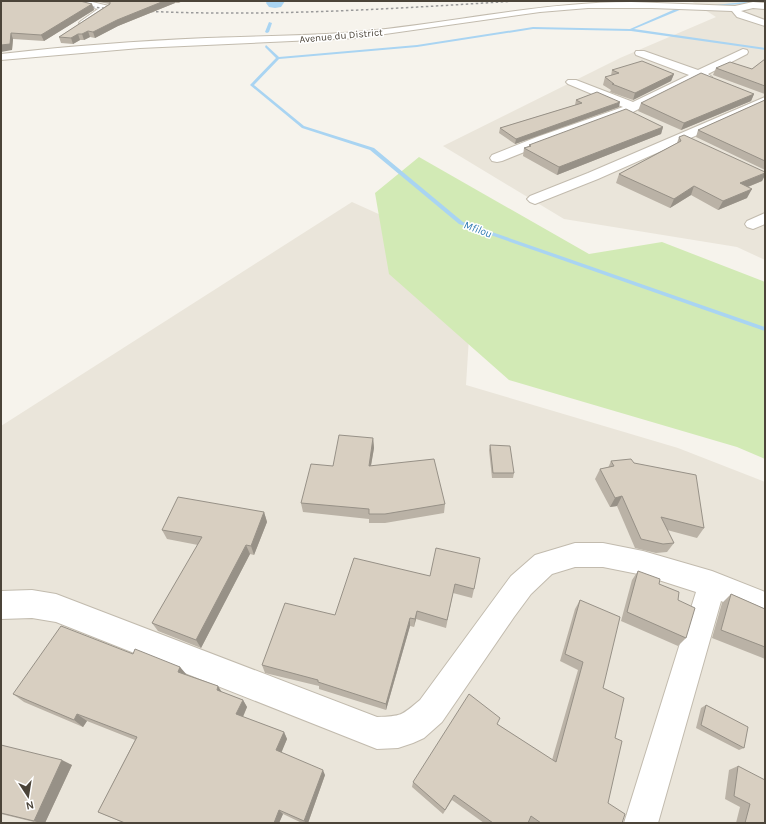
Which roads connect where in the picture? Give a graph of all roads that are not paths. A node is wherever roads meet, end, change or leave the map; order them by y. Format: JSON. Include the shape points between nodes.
{"nodes":[{"id":1,"x":76,"y":1,"type":"edge"},
{"id":2,"x":93,"y":3,"type":"edge"},
{"id":3,"x":765,"y":6,"type":"edge"},
{"id":4,"x":739,"y":12,"type":"junction"},
{"id":5,"x":765,"y":23,"type":"edge"},
{"id":6,"x":74,"y":29,"type":"edge"},
{"id":7,"x":54,"y":41,"type":"dead end"},
{"id":8,"x":743,"y":52,"type":"dead end"},
{"id":9,"x":640,"y":53,"type":"dead end"},
{"id":10,"x":34,"y":54,"type":"junction"},
{"id":11,"x":1,"y":57,"type":"edge"},
{"id":12,"x":698,"y":74,"type":"junction"},
{"id":13,"x":713,"y":80,"type":"edge"},
{"id":14,"x":572,"y":82,"type":"dead end"},
{"id":15,"x":750,"y":94,"type":"edge"},
{"id":16,"x":765,"y":100,"type":"edge"},
{"id":17,"x":632,"y":111,"type":"junction"},
{"id":18,"x":664,"y":129,"type":"dead end"},
{"id":19,"x":679,"y":136,"type":"junction"},
{"id":20,"x":693,"y":143,"type":"edge"},
{"id":21,"x":497,"y":158,"type":"dead end"},
{"id":22,"x":535,"y":199,"type":"dead end"},
{"id":23,"x":712,"y":584,"type":"junction"},
{"id":24,"x":1,"y":605,"type":"edge"},
{"id":25,"x":765,"y":606,"type":"edge"},
{"id":26,"x":641,"y":823,"type":"edge"}],
"edges":[{"from":1,"to":2,"type":"street"},
{"from":2,"to":6,"type":"street","via":[[106,8]]},
{"from":3,"to":4,"type":"street","name":"Avenue du District","via":[[753,5]]},
{"from":4,"to":5,"type":"street","name":"Avenue du District"},
{"from":4,"to":10,"type":"street","name":"Avenue du District","via":[[680,6],[567,7],[357,35],[88,47]]},
{"from":7,"to":10,"type":"street"},
{"from":8,"to":12,"type":"street"},
{"from":9,"to":12,"type":"street"},
{"from":10,"to":11,"type":"street","name":"Avenue du District"},
{"from":12,"to":13,"type":"street"},
{"from":12,"to":17,"type":"street"},
{"from":14,"to":17,"type":"street"},
{"from":15,"to":16,"type":"street"},
{"from":16,"to":19,"type":"street"},
{"from":17,"to":21,"type":"street","via":[[542,140]]},
{"from":18,"to":19,"type":"street"},
{"from":19,"to":20,"type":"street"},
{"from":19,"to":22,"type":"street","via":[[603,172]]},
{"from":23,"to":24,"type":"street","via":[[643,563],[603,555],[575,555],[544,564],[504,607],[431,712],[413,727],[398,732],[377,733],[56,608],[32,604]]},
{"from":23,"to":25,"type":"street"},
{"from":23,"to":26,"type":"street"}]}
